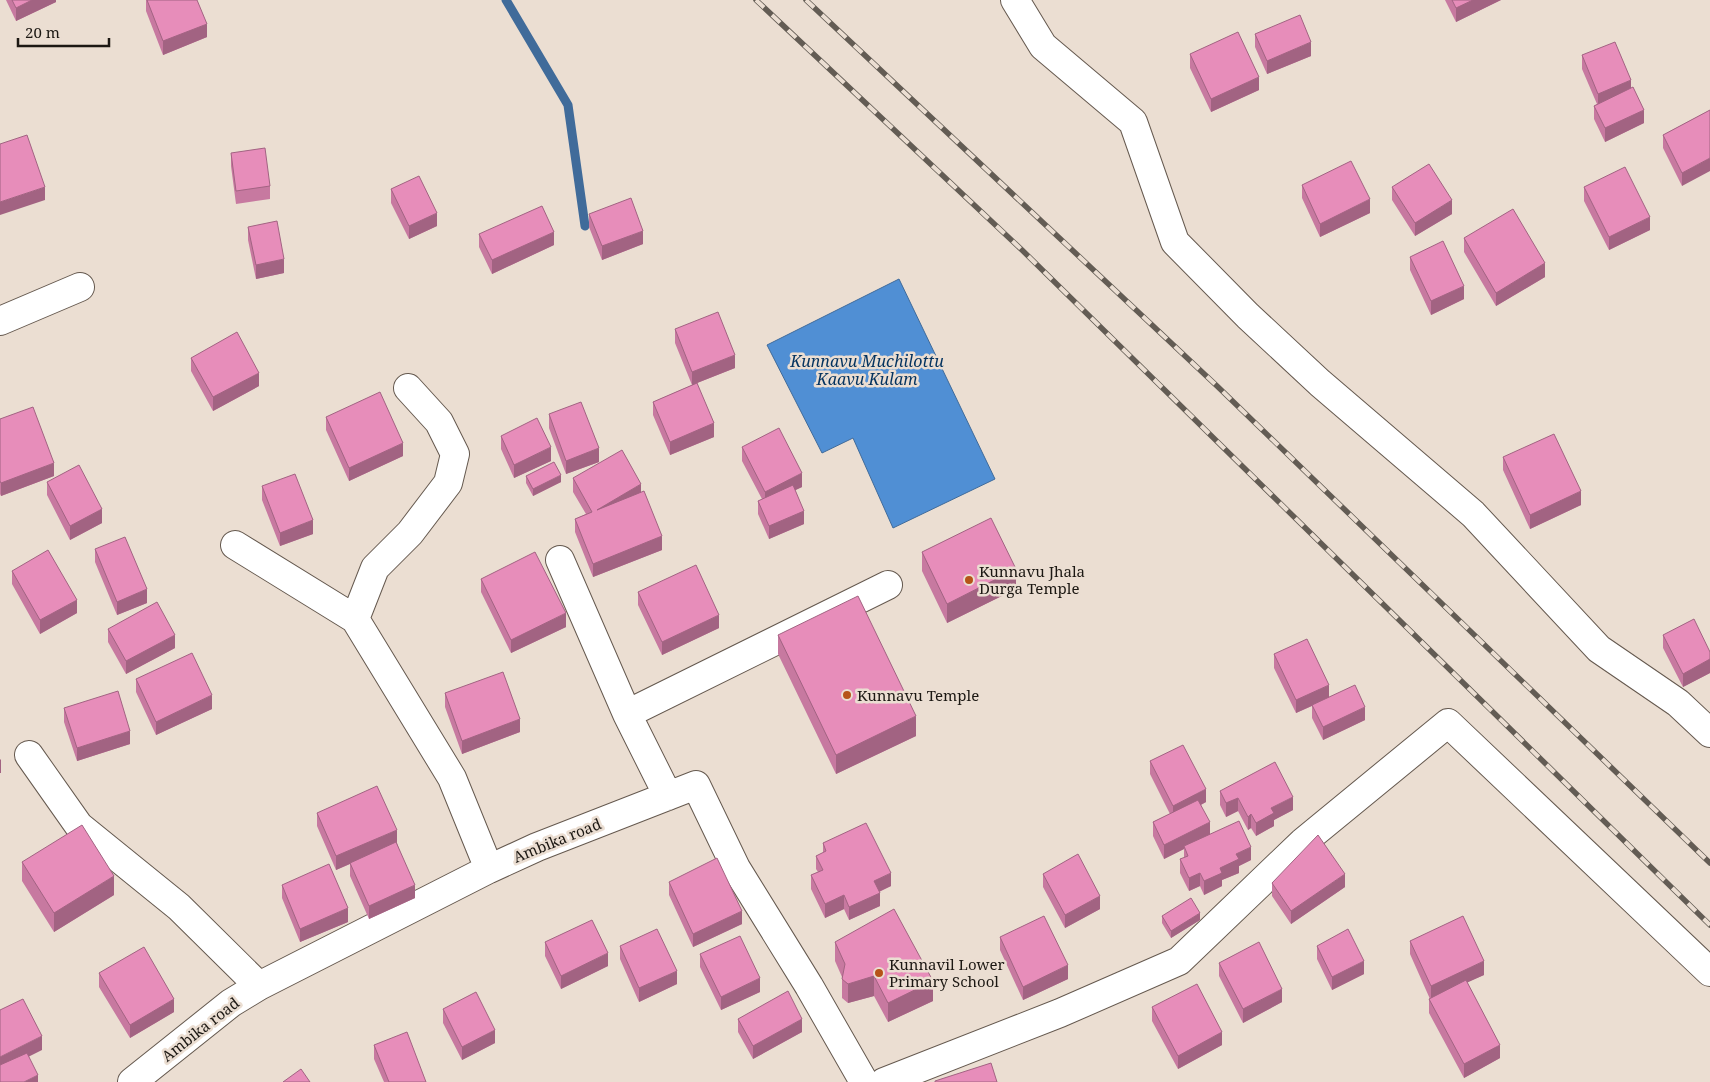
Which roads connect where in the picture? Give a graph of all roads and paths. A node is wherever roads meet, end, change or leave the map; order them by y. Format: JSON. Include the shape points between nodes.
{"nodes":[{"id":1,"x":1015,"y":0,"type":"edge"},
{"id":2,"x":80,"y":287,"type":"dead end"},
{"id":3,"x":0,"y":321,"type":"edge"},
{"id":4,"x":408,"y":388,"type":"dead end"},
{"id":5,"x":234,"y":545,"type":"dead end"},
{"id":6,"x":560,"y":560,"type":"dead end"},
{"id":7,"x":888,"y":585,"type":"dead end"},
{"id":8,"x":355,"y":619,"type":"junction"},
{"id":9,"x":627,"y":714,"type":"junction"},
{"id":10,"x":1710,"y":733,"type":"edge"},
{"id":11,"x":29,"y":755,"type":"dead end"},
{"id":12,"x":668,"y":796,"type":"junction"},
{"id":13,"x":489,"y":869,"type":"junction"},
{"id":14,"x":1710,"y":972,"type":"edge"},
{"id":15,"x":259,"y":986,"type":"junction"},
{"id":16,"x":132,"y":1082,"type":"edge"},
{"id":17,"x":864,"y":1082,"type":"edge"},
{"id":18,"x":884,"y":1082,"type":"edge"}],
"edges":[{"from":1,"to":10,"type":"street","via":[[1043,46],[1133,122],[1175,242],[1320,383],[1473,514],[1600,649],[1678,703]]},
{"from":2,"to":3,"type":"street"},
{"from":4,"to":8,"type":"street","via":[[439,422],[455,454],[448,483],[410,533],[374,568]]},
{"from":5,"to":8,"type":"street"},
{"from":6,"to":9,"type":"street"},
{"from":7,"to":9,"type":"street"},
{"from":8,"to":13,"type":"street","via":[[452,778]]},
{"from":9,"to":12,"type":"street"},
{"from":11,"to":15,"type":"street","via":[[79,826],[179,907]]},
{"from":12,"to":13,"type":"street","name":"Ambika road"},
{"from":12,"to":17,"type":"street","name":"Ambika road","via":[[696,785],[736,868]]},
{"from":13,"to":15,"type":"street","name":"Ambika road"},
{"from":14,"to":18,"type":"street","via":[[1448,723],[1303,842],[1179,960],[1060,1013]]},
{"from":15,"to":16,"type":"street","name":"Ambika road","via":[[231,1003]]}]}
